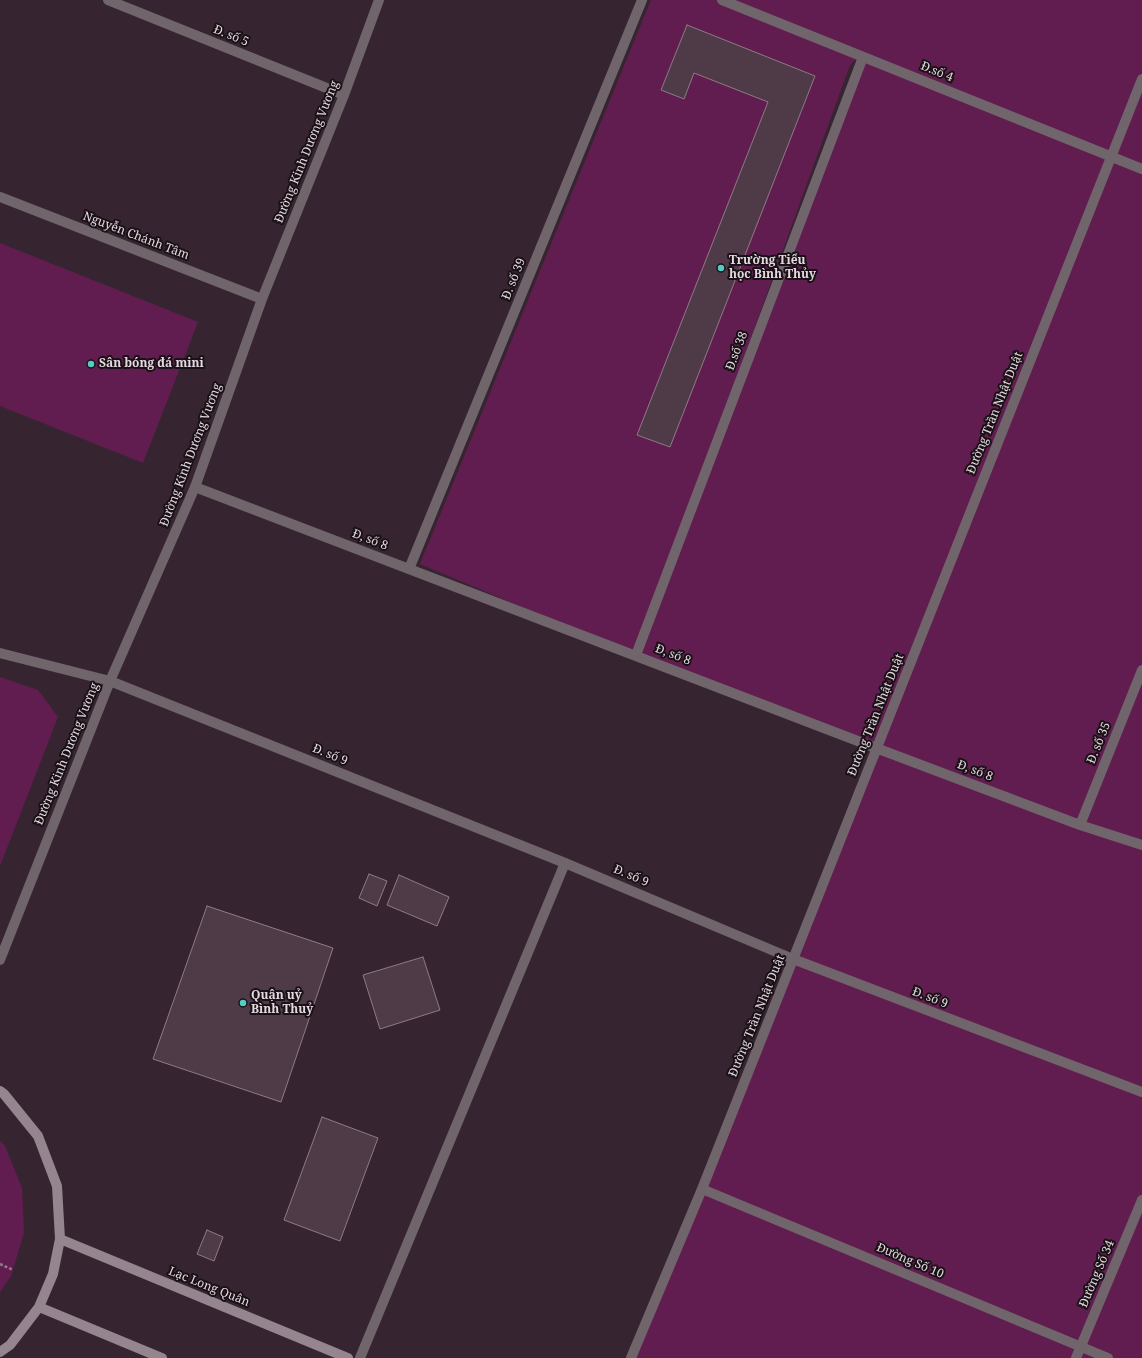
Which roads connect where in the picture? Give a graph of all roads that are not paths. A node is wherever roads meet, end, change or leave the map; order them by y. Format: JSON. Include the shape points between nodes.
{"nodes":[{"id":1,"x":108,"y":0,"type":"edge"},
{"id":2,"x":380,"y":0,"type":"edge"},
{"id":3,"x":642,"y":0,"type":"edge"},
{"id":4,"x":722,"y":0,"type":"edge"},
{"id":5,"x":863,"y":57,"type":"junction"},
{"id":6,"x":1142,"y":79,"type":"edge"},
{"id":7,"x":344,"y":96,"type":"junction"},
{"id":8,"x":1111,"y":157,"type":"junction"},
{"id":9,"x":1142,"y":169,"type":"edge"},
{"id":10,"x":0,"y":197,"type":"edge"},
{"id":11,"x":262,"y":299,"type":"junction"},
{"id":12,"x":195,"y":487,"type":"junction"},
{"id":13,"x":409,"y":569,"type":"junction"},
{"id":14,"x":0,"y":653,"type":"edge"},
{"id":15,"x":636,"y":655,"type":"junction"},
{"id":16,"x":1142,"y":670,"type":"edge"},
{"id":17,"x":110,"y":681,"type":"junction"},
{"id":18,"x":876,"y":748,"type":"junction"},
{"id":19,"x":1080,"y":825,"type":"junction"},
{"id":20,"x":1142,"y":845,"type":"edge"},
{"id":21,"x":565,"y":862,"type":"junction"},
{"id":22,"x":793,"y":959,"type":"junction"},
{"id":23,"x":0,"y":960,"type":"edge"},
{"id":24,"x":0,"y":1091,"type":"edge"},
{"id":25,"x":1142,"y":1092,"type":"edge"},
{"id":26,"x":702,"y":1189,"type":"junction"},
{"id":27,"x":1142,"y":1200,"type":"edge"},
{"id":28,"x":60,"y":1239,"type":"junction"},
{"id":29,"x":39,"y":1307,"type":"junction"},
{"id":30,"x":1080,"y":1346,"type":"junction"},
{"id":31,"x":0,"y":1352,"type":"edge"},
{"id":32,"x":162,"y":1358,"type":"edge"},
{"id":33,"x":348,"y":1358,"type":"edge"},
{"id":34,"x":360,"y":1358,"type":"edge"},
{"id":35,"x":631,"y":1358,"type":"edge"},
{"id":36,"x":1076,"y":1358,"type":"edge"},
{"id":37,"x":1108,"y":1358,"type":"edge"}],
"edges":[{"from":1,"to":7,"type":"street","name":"Đ. số 5"},
{"from":2,"to":7,"type":"street","name":"Đường Kinh Dương Vương"},
{"from":3,"to":13,"type":"street","name":"Đ. số 39"},
{"from":4,"to":5,"type":"street","name":"Đ.số 4"},
{"from":5,"to":8,"type":"street","name":"Đ.số 4"},
{"from":5,"to":15,"type":"street","name":"Đ.số 38"},
{"from":6,"to":8,"type":"street","name":"Đường Trần Nhật Duật"},
{"from":7,"to":11,"type":"street","name":"Đường Kinh Dương Vương"},
{"from":8,"to":9,"type":"street","name":"Đ.số 4"},
{"from":8,"to":18,"type":"street","name":"Đường Trần Nhật Duật"},
{"from":10,"to":11,"type":"street","name":"Nguyễn Chánh Tâm"},
{"from":11,"to":12,"type":"street","name":"Đường Kinh Dương Vương"},
{"from":12,"to":13,"type":"street","name":"Đ, số 8"},
{"from":12,"to":17,"type":"street","name":"Đường Kinh Dương Vương"},
{"from":13,"to":15,"type":"street","name":"Đ, số 8"},
{"from":14,"to":17,"type":"street","name":"Đ. số 9"},
{"from":15,"to":18,"type":"street","name":"Đ, số 8"},
{"from":16,"to":19,"type":"street","name":"Đ. số 35"},
{"from":17,"to":21,"type":"street","name":"Đ. số 9"},
{"from":17,"to":23,"type":"street","name":"Đường Kinh Dương Vương"},
{"from":18,"to":19,"type":"street","name":"Đ, số 8"},
{"from":18,"to":22,"type":"street","name":"Đường Trần Nhật Duật"},
{"from":19,"to":20,"type":"street","name":"Đ, số 8"},
{"from":21,"to":22,"type":"street","name":"Đ. số 9"},
{"from":21,"to":34,"type":"street"},
{"from":22,"to":25,"type":"street","name":"Đ. số 9"},
{"from":22,"to":26,"type":"street","name":"Đường Trần Nhật Duật"},
{"from":24,"to":28,"type":"main road","via":[[38,1136],[57,1186]]},
{"from":26,"to":30,"type":"street","name":"Đường Số 10"},
{"from":26,"to":35,"type":"street","name":"Đường Trần Nhật Duật"},
{"from":27,"to":30,"type":"street","name":"Đường Số 34"},
{"from":28,"to":29,"type":"main road","via":[[53,1274]]},
{"from":28,"to":33,"type":"main road","name":"Lạc Long Quân"},
{"from":29,"to":31,"type":"main road","via":[[10,1345]]},
{"from":29,"to":32,"type":"main road"},
{"from":30,"to":36,"type":"street","name":"Đường Số 34"},
{"from":30,"to":37,"type":"street","name":"Đường Số 10"}]}
